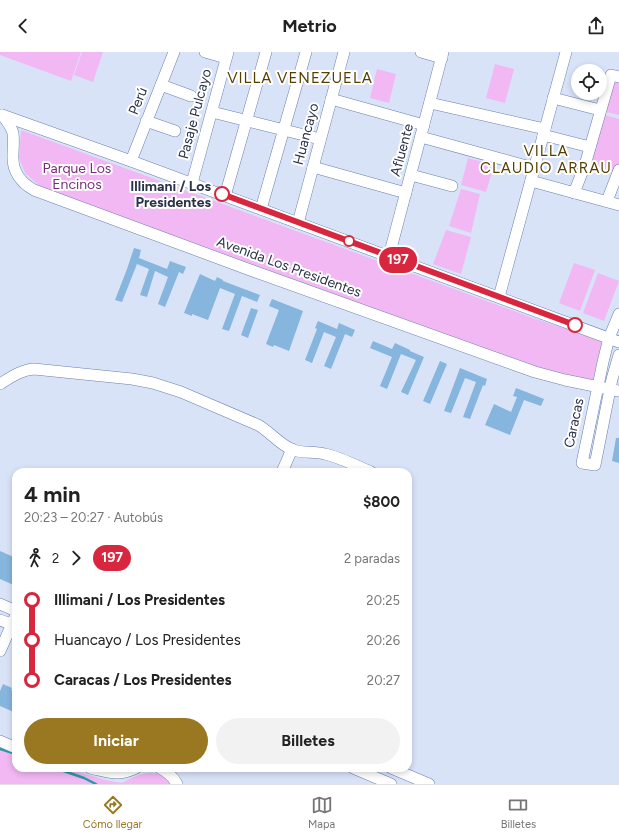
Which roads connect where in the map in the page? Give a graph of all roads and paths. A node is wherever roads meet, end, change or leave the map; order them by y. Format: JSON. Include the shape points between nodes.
{"nodes":[{"id":1,"x":174,"y":52,"type":"edge"},
{"id":2,"x":205,"y":52,"type":"edge"},
{"id":3,"x":266,"y":52,"type":"edge"},
{"id":4,"x":306,"y":52,"type":"edge"},
{"id":5,"x":344,"y":52,"type":"edge"},
{"id":6,"x":422,"y":52,"type":"edge"},
{"id":7,"x":566,"y":52,"type":"edge"},
{"id":8,"x":227,"y":55,"type":"edge"},
{"id":9,"x":443,"y":55,"type":"edge"},
{"id":10,"x":619,"y":77,"type":"edge"},
{"id":11,"x":161,"y":85,"type":"junction"},
{"id":12,"x":191,"y":96,"type":"dead end"},
{"id":13,"x":553,"y":98,"type":"junction"},
{"id":14,"x":331,"y":99,"type":"junction"},
{"id":15,"x":430,"y":103,"type":"junction"},
{"id":16,"x":600,"y":110,"type":"junction"},
{"id":17,"x":212,"y":112,"type":"junction"},
{"id":18,"x":1,"y":115,"type":"edge"},
{"id":19,"x":146,"y":121,"type":"junction"},
{"id":20,"x":246,"y":121,"type":"junction"},
{"id":21,"x":424,"y":125,"type":"junction"},
{"id":22,"x":283,"y":130,"type":"junction"},
{"id":23,"x":175,"y":131,"type":"dead end"},
{"id":24,"x":544,"y":132,"type":"junction"},
{"id":25,"x":421,"y":137,"type":"junction"},
{"id":26,"x":320,"y":139,"type":"junction"},
{"id":27,"x":590,"y":147,"type":"junction"},
{"id":28,"x":131,"y":161,"type":"junction"},
{"id":29,"x":313,"y":167,"type":"junction"},
{"id":30,"x":534,"y":168,"type":"junction"},
{"id":31,"x":619,"y":170,"type":"edge"},
{"id":32,"x":411,"y":174,"type":"junction"},
{"id":33,"x":531,"y":181,"type":"junction"},
{"id":34,"x":192,"y":183,"type":"junction"},
{"id":35,"x":452,"y":186,"type":"dead end"},
{"id":36,"x":574,"y":192,"type":"junction"},
{"id":37,"x":406,"y":193,"type":"junction"},
{"id":38,"x":225,"y":196,"type":"junction"},
{"id":39,"x":607,"y":201,"type":"junction"},
{"id":40,"x":619,"y":205,"type":"edge"},
{"id":41,"x":261,"y":209,"type":"junction"},
{"id":42,"x":298,"y":223,"type":"junction"},
{"id":43,"x":389,"y":256,"type":"junction"},
{"id":44,"x":499,"y":297,"type":"junction"},
{"id":45,"x":619,"y":314,"type":"edge"},
{"id":46,"x":614,"y":340,"type":"edge"},
{"id":47,"x":619,"y":355,"type":"edge"},
{"id":48,"x":0,"y":384,"type":"edge"},
{"id":49,"x":597,"y":387,"type":"junction"},
{"id":50,"x":615,"y":390,"type":"edge"},
{"id":51,"x":292,"y":449,"type":"junction"},
{"id":52,"x":284,"y":468,"type":"edge"},
{"id":53,"x":361,"y":468,"type":"edge"},
{"id":54,"x":0,"y":604,"type":"edge"},
{"id":55,"x":12,"y":609,"type":"edge"},
{"id":56,"x":0,"y":620,"type":"edge"},
{"id":57,"x":12,"y":622,"type":"edge"},
{"id":58,"x":12,"y":628,"type":"edge"},
{"id":59,"x":0,"y":651,"type":"edge"},
{"id":60,"x":0,"y":741,"type":"edge"},
{"id":61,"x":12,"y":746,"type":"edge"},
{"id":62,"x":110,"y":772,"type":"edge"},
{"id":63,"x":128,"y":772,"type":"edge"},
{"id":64,"x":168,"y":772,"type":"edge"},
{"id":65,"x":362,"y":772,"type":"edge"},
{"id":66,"x":392,"y":772,"type":"edge"},
{"id":67,"x":400,"y":772,"type":"edge"},
{"id":68,"x":177,"y":784,"type":"edge"},
{"id":69,"x":390,"y":784,"type":"edge"},
{"id":70,"x":429,"y":784,"type":"edge"}],
"edges":[{"from":1,"to":11,"type":"street","name":"Perú"},
{"from":2,"to":8,"type":"street"},
{"from":3,"to":20,"type":"street"},
{"from":4,"to":22,"type":"street"},
{"from":5,"to":14,"type":"street","name":"Huancayo"},
{"from":6,"to":9,"type":"street"},
{"from":7,"to":13,"type":"street"},
{"from":8,"to":17,"type":"street","name":"Pasaje Pulcayo"},
{"from":9,"to":15,"type":"street","name":"Afluente"},
{"from":10,"to":16,"type":"street","via":[[610,75]]},
{"from":11,"to":12,"type":"street"},
{"from":11,"to":19,"type":"street","name":"Perú"},
{"from":13,"to":16,"type":"street"},
{"from":13,"to":24,"type":"street"},
{"from":14,"to":21,"type":"street"},
{"from":14,"to":26,"type":"street","name":"Huancayo"},
{"from":15,"to":21,"type":"street","name":"Afluente"},
{"from":15,"to":24,"type":"street"},
{"from":16,"to":27,"type":"street"},
{"from":17,"to":20,"type":"street"},
{"from":17,"to":34,"type":"street","name":"Pasaje Pulcayo"},
{"from":18,"to":28,"type":"street","name":"Avenida Los Presidentes"},
{"from":18,"to":49,"type":"street","name":"Avenida Los Presidentes","via":[[10,125],[16,173],[22,182],[34,190],[505,362]]},
{"from":19,"to":23,"type":"street"},
{"from":19,"to":28,"type":"street","name":"Perú"},
{"from":20,"to":22,"type":"street"},
{"from":20,"to":38,"type":"street"},
{"from":21,"to":25,"type":"street","name":"Afluente"},
{"from":22,"to":26,"type":"street"},
{"from":22,"to":41,"type":"street"},
{"from":24,"to":27,"type":"street"},
{"from":24,"to":30,"type":"street"},
{"from":25,"to":30,"type":"street"},
{"from":25,"to":32,"type":"street","name":"Afluente"},
{"from":26,"to":29,"type":"street","name":"Huancayo"},
{"from":27,"to":36,"type":"street"},
{"from":28,"to":34,"type":"street","name":"Avenida Los Presidentes"},
{"from":29,"to":37,"type":"street"},
{"from":29,"to":42,"type":"street","name":"Huancayo"},
{"from":30,"to":33,"type":"street"},
{"from":31,"to":39,"type":"street"},
{"from":32,"to":35,"type":"street"},
{"from":32,"to":37,"type":"street","name":"Afluente"},
{"from":33,"to":36,"type":"street"},
{"from":33,"to":44,"type":"street"},
{"from":34,"to":38,"type":"street","name":"Avenida Los Presidentes"},
{"from":36,"to":39,"type":"street"},
{"from":37,"to":43,"type":"street","name":"Afluente"},
{"from":38,"to":41,"type":"street","name":"Avenida Los Presidentes"},
{"from":39,"to":40,"type":"street"},
{"from":41,"to":42,"type":"street","name":"Avenida Los Presidentes"},
{"from":42,"to":43,"type":"street","name":"Avenida Los Presidentes"},
{"from":43,"to":44,"type":"street","name":"Avenida Los Presidentes"},
{"from":44,"to":46,"type":"street","name":"Avenida Los Presidentes"},
{"from":45,"to":46,"type":"street","name":"Caracas"},
{"from":46,"to":49,"type":"street","name":"Caracas","via":[[603,362]]},
{"from":47,"to":50,"type":"street","name":"Caracas"},
{"from":48,"to":51,"type":"street","via":[[21,372],[34,369],[153,383],[258,424]]},
{"from":49,"to":50,"type":"street","name":"Avenida Los Presidentes"},
{"from":49,"to":50,"type":"street","name":"Caracas","via":[[582,463],[595,465]]},
{"from":51,"to":52,"type":"street"},
{"from":51,"to":53,"type":"street","via":[[327,454]]},
{"from":54,"to":55,"type":"street"},
{"from":56,"to":57,"type":"street"},
{"from":58,"to":59,"type":"street"},
{"from":60,"to":61,"type":"street"},
{"from":62,"to":63,"type":"street"},
{"from":64,"to":68,"type":"street"},
{"from":65,"to":69,"type":"street"},
{"from":66,"to":69,"type":"street"},
{"from":67,"to":70,"type":"street"}]}
